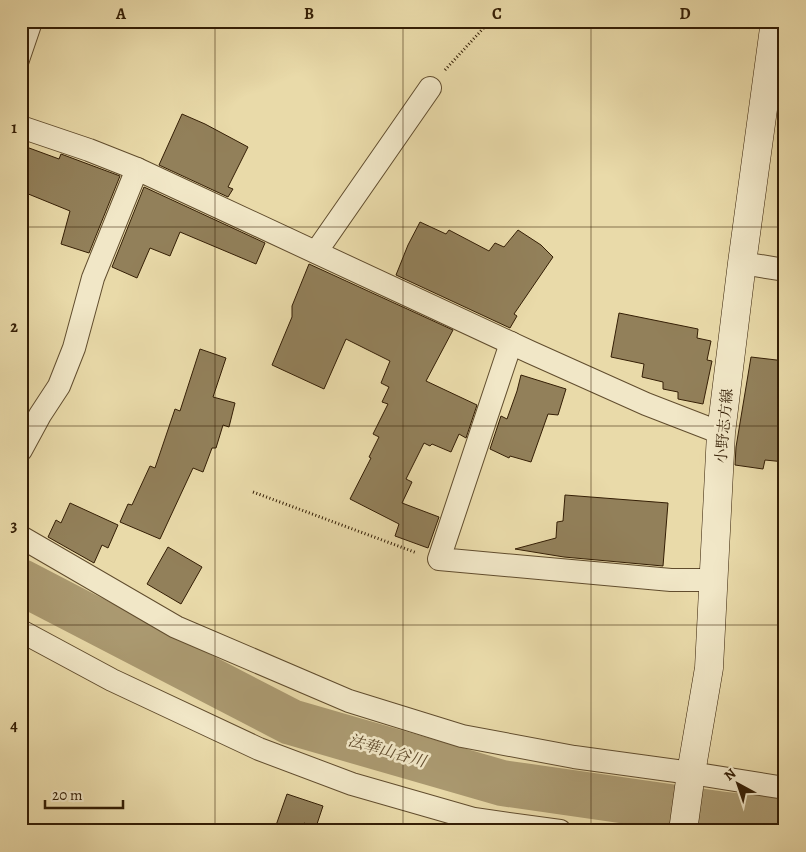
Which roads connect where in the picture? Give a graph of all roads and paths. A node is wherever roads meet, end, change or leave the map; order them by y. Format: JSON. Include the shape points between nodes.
{"nodes":[{"id":1,"x":37,"y":21,"type":"edge"},
{"id":2,"x":490,"y":21,"type":"edge"},
{"id":3,"x":775,"y":21,"type":"edge"},
{"id":4,"x":21,"y":68,"type":"edge"},
{"id":5,"x":430,"y":88,"type":"joint"},
{"id":6,"x":21,"y":127,"type":"edge"},
{"id":7,"x":136,"y":169,"type":"junction"},
{"id":8,"x":316,"y":252,"type":"junction"},
{"id":9,"x":742,"y":264,"type":"junction"},
{"id":10,"x":785,"y":270,"type":"edge"},
{"id":11,"x":511,"y":343,"type":"junction"},
{"id":12,"x":721,"y":433,"type":"junction"},
{"id":13,"x":21,"y":450,"type":"edge"},
{"id":14,"x":253,"y":492,"type":"dead end"},
{"id":15,"x":21,"y":537,"type":"edge"},
{"id":16,"x":440,"y":559,"type":"junction"},
{"id":17,"x":714,"y":580,"type":"junction"},
{"id":18,"x":21,"y":631,"type":"edge"},
{"id":19,"x":691,"y":773,"type":"junction"},
{"id":20,"x":785,"y":788,"type":"edge"},
{"id":21,"x":560,"y":831,"type":"edge"},
{"id":22,"x":684,"y":831,"type":"edge"}],
"edges":[{"from":1,"to":4,"type":"lane"},
{"from":2,"to":5,"type":"path"},
{"from":3,"to":9,"type":"main road","name":"小野志方線"},
{"from":5,"to":8,"type":"street"},
{"from":6,"to":7,"type":"street"},
{"from":7,"to":8,"type":"street"},
{"from":7,"to":13,"type":"street","via":[[93,278],[74,348],[59,386]]},
{"from":8,"to":11,"type":"street"},
{"from":9,"to":10,"type":"street"},
{"from":9,"to":12,"type":"main road","name":"小野志方線"},
{"from":11,"to":12,"type":"street","via":[[646,404]]},
{"from":11,"to":16,"type":"street"},
{"from":12,"to":17,"type":"main road","name":"小野志方線"},
{"from":14,"to":16,"type":"path"},
{"from":15,"to":19,"type":"street","via":[[176,627],[349,701],[462,736],[574,757]]},
{"from":16,"to":17,"type":"street","via":[[670,580]]},
{"from":17,"to":19,"type":"main road","name":"小野志方線","via":[[709,668]]},
{"from":18,"to":21,"type":"street","via":[[112,680],[268,753],[352,784],[474,819]]},
{"from":19,"to":20,"type":"street"},
{"from":19,"to":22,"type":"main road","name":"小野志方線"}]}
